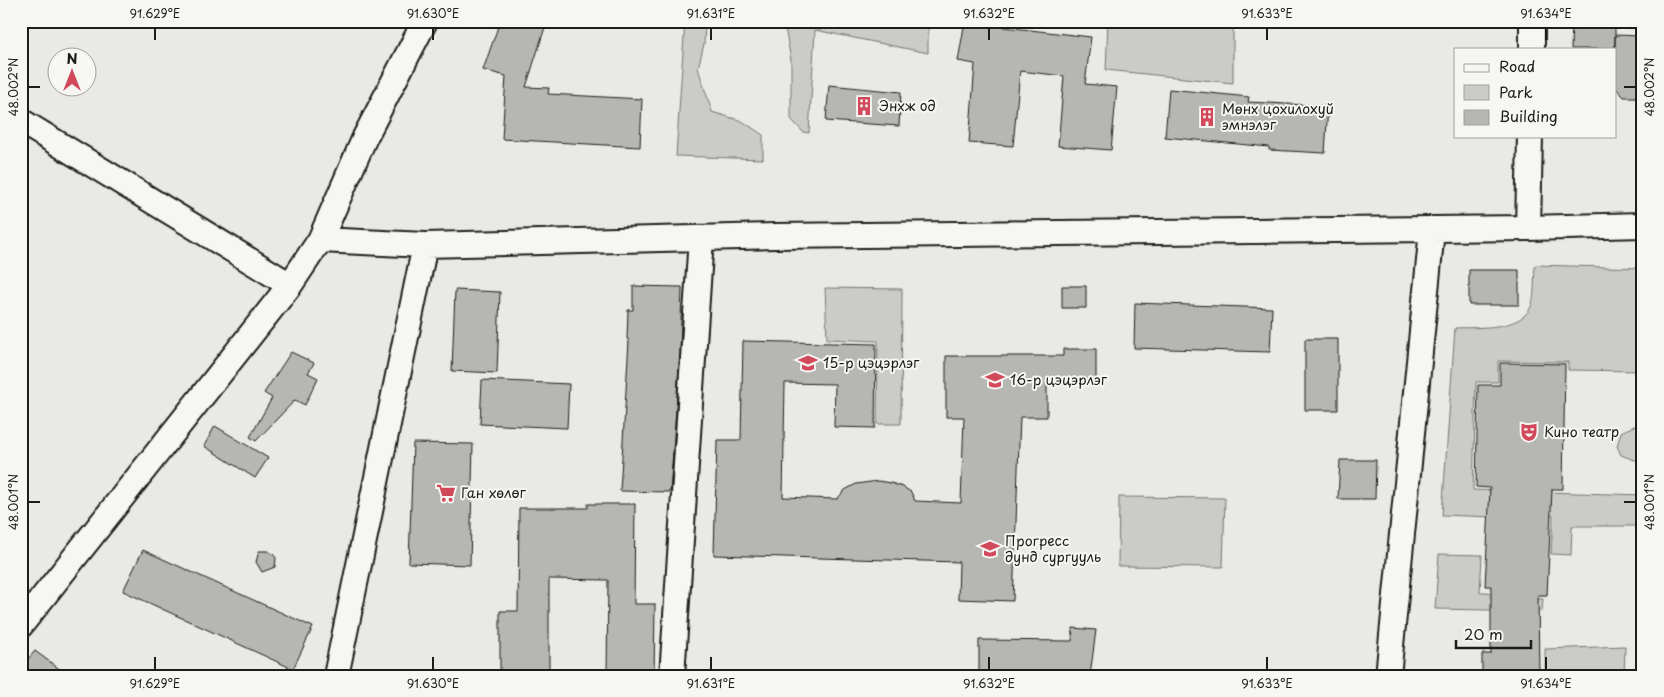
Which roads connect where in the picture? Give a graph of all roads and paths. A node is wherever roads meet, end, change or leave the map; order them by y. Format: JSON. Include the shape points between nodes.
{"nodes":[{"id":1,"x":425,"y":21,"type":"edge"},
{"id":2,"x":1532,"y":21,"type":"edge"},
{"id":3,"x":1532,"y":48,"type":"edge"},
{"id":4,"x":21,"y":120,"type":"edge"},
{"id":5,"x":1530,"y":138,"type":"edge"},
{"id":6,"x":1643,"y":225,"type":"edge"},
{"id":7,"x":1528,"y":228,"type":"junction"},
{"id":8,"x":1432,"y":230,"type":"junction"},
{"id":9,"x":701,"y":238,"type":"junction"},
{"id":10,"x":320,"y":240,"type":"junction"},
{"id":11,"x":424,"y":244,"type":"junction"},
{"id":12,"x":290,"y":285,"type":"junction"},
{"id":13,"x":21,"y":624,"type":"edge"},
{"id":14,"x":336,"y":676,"type":"edge"},
{"id":15,"x":672,"y":676,"type":"edge"},
{"id":16,"x":1388,"y":676,"type":"edge"}],
"edges":[{"from":1,"to":10,"type":"street","via":[[365,137]]},
{"from":2,"to":3,"type":"street"},
{"from":4,"to":12,"type":"street"},
{"from":5,"to":7,"type":"street"},
{"from":6,"to":7,"type":"street"},
{"from":7,"to":8,"type":"street"},
{"from":8,"to":9,"type":"street"},
{"from":8,"to":16,"type":"street"},
{"from":9,"to":11,"type":"street"},
{"from":9,"to":15,"type":"street"},
{"from":10,"to":11,"type":"street"},
{"from":10,"to":12,"type":"street"},
{"from":11,"to":14,"type":"street"},
{"from":12,"to":13,"type":"street"}]}
